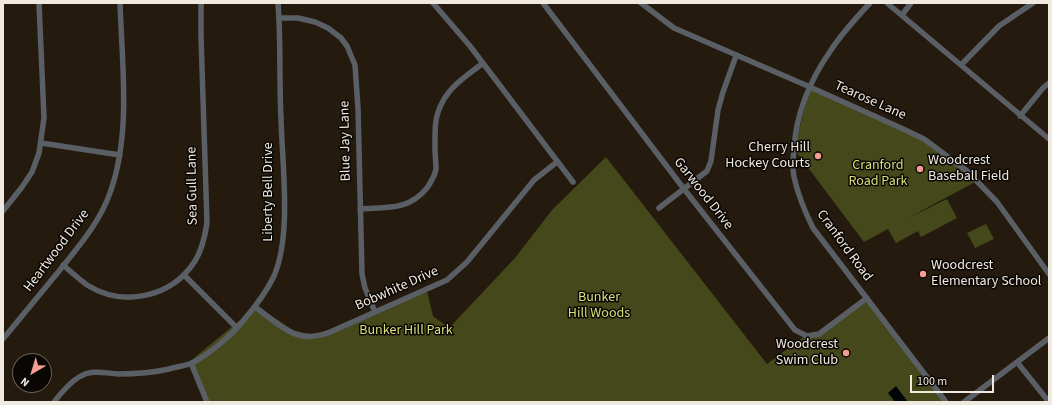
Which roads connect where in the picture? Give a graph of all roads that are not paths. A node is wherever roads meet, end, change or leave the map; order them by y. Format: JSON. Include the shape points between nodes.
{"nodes":[{"id":1,"x":39,"y":3,"type":"edge"},
{"id":2,"x":120,"y":3,"type":"edge"},
{"id":3,"x":201,"y":3,"type":"edge"},
{"id":4,"x":278,"y":3,"type":"edge"},
{"id":5,"x":433,"y":3,"type":"edge"},
{"id":6,"x":543,"y":3,"type":"edge"},
{"id":7,"x":641,"y":3,"type":"edge"},
{"id":8,"x":870,"y":3,"type":"edge"},
{"id":9,"x":887,"y":3,"type":"edge"},
{"id":10,"x":911,"y":3,"type":"edge"},
{"id":11,"x":1033,"y":3,"type":"edge"},
{"id":12,"x":902,"y":15,"type":"junction"},
{"id":13,"x":279,"y":18,"type":"junction"},
{"id":14,"x":736,"y":56,"type":"junction"},
{"id":15,"x":483,"y":63,"type":"junction"},
{"id":16,"x":961,"y":65,"type":"junction"},
{"id":17,"x":1049,"y":83,"type":"edge"},
{"id":18,"x":810,"y":87,"type":"junction"},
{"id":19,"x":1020,"y":116,"type":"junction"},
{"id":20,"x":1049,"y":139,"type":"edge"},
{"id":21,"x":41,"y":143,"type":"junction"},
{"id":22,"x":120,"y":156,"type":"junction"},
{"id":23,"x":557,"y":162,"type":"junction"},
{"id":24,"x":573,"y":182,"type":"dead end"},
{"id":25,"x":684,"y":189,"type":"junction"},
{"id":26,"x":659,"y":208,"type":"dead end"},
{"id":27,"x":360,"y":209,"type":"junction"},
{"id":28,"x":3,"y":211,"type":"edge"},
{"id":29,"x":63,"y":265,"type":"junction"},
{"id":30,"x":1049,"y":274,"type":"edge"},
{"id":31,"x":184,"y":275,"type":"junction"},
{"id":32,"x":867,"y":298,"type":"junction"},
{"id":33,"x":255,"y":307,"type":"junction"},
{"id":34,"x":375,"y":312,"type":"junction"},
{"id":35,"x":237,"y":328,"type":"junction"},
{"id":36,"x":1049,"y":338,"type":"edge"},
{"id":37,"x":3,"y":339,"type":"edge"},
{"id":38,"x":1017,"y":362,"type":"junction"},
{"id":39,"x":191,"y":363,"type":"junction"},
{"id":40,"x":54,"y":402,"type":"edge"},
{"id":41,"x":207,"y":402,"type":"edge"},
{"id":42,"x":946,"y":402,"type":"edge"},
{"id":43,"x":964,"y":402,"type":"edge"},
{"id":44,"x":1049,"y":402,"type":"edge"}],
"edges":[{"from":1,"to":21,"type":"street","via":[[44,118]]},
{"from":2,"to":22,"type":"street","name":"Heartwood Drive","via":[[123,115]]},
{"from":3,"to":31,"type":"street","name":"Sea Gull Lane","via":[[207,223],[201,248]]},
{"from":4,"to":13,"type":"street","name":"Liberty Bell Drive"},
{"from":5,"to":15,"type":"street"},
{"from":6,"to":25,"type":"street","name":"Garwood Drive"},
{"from":7,"to":14,"type":"street","name":"Tearose Lane","via":[[674,28]]},
{"from":8,"to":18,"type":"street","name":"Cranford Road","via":[[830,51]]},
{"from":9,"to":12,"type":"street"},
{"from":10,"to":12,"type":"street"},
{"from":11,"to":16,"type":"street","via":[[1000,26]]},
{"from":12,"to":16,"type":"street"},
{"from":13,"to":27,"type":"street","name":"Blue Jay Lane","via":[[298,18],[316,22],[341,38],[352,54],[356,65]]},
{"from":13,"to":33,"type":"street","name":"Liberty Bell Drive","via":[[283,238],[274,276]]},
{"from":14,"to":18,"type":"street","name":"Tearose Lane"},
{"from":14,"to":25,"type":"street","via":[[718,110],[711,161],[707,171]]},
{"from":15,"to":23,"type":"street"},
{"from":15,"to":27,"type":"street","via":[[454,85],[441,104],[434,128],[436,170],[422,193],[407,204]]},
{"from":16,"to":19,"type":"street"},
{"from":17,"to":19,"type":"street"},
{"from":18,"to":30,"type":"street","name":"Tearose Lane","via":[[924,139],[967,171],[997,202]]},
{"from":18,"to":32,"type":"street","name":"Cranford Road","via":[[797,122],[792,164],[794,176],[803,208],[814,228]]},
{"from":19,"to":20,"type":"street"},
{"from":21,"to":22,"type":"street"},
{"from":21,"to":28,"type":"street","via":[[32,172]]},
{"from":22,"to":29,"type":"street","name":"Heartwood Drive","via":[[106,202],[91,230]]},
{"from":23,"to":24,"type":"street"},
{"from":23,"to":34,"type":"street","name":"Bobwhite Drive","via":[[534,180],[467,262],[446,280]]},
{"from":25,"to":26,"type":"street"},
{"from":25,"to":32,"type":"street","name":"Garwood Drive","via":[[800,334],[819,334]]},
{"from":27,"to":34,"type":"street","name":"Blue Jay Lane","via":[[362,274]]},
{"from":29,"to":31,"type":"street","name":"Sea Gull Lane","via":[[87,285],[106,293],[128,297],[161,291]]},
{"from":29,"to":37,"type":"street","name":"Heartwood Drive"},
{"from":31,"to":35,"type":"street"},
{"from":32,"to":42,"type":"street","name":"Cranford Road"},
{"from":33,"to":34,"type":"street","name":"Bobwhite Drive","via":[[292,334],[303,336],[328,333]]},
{"from":33,"to":35,"type":"street","name":"Liberty Bell Drive"},
{"from":35,"to":39,"type":"street","name":"Liberty Bell Drive"},
{"from":36,"to":38,"type":"street"},
{"from":38,"to":43,"type":"street"},
{"from":38,"to":44,"type":"street"},
{"from":39,"to":40,"type":"street","name":"Liberty Bell Drive","via":[[151,372],[90,372],[70,384]]},
{"from":39,"to":41,"type":"street"}]}
